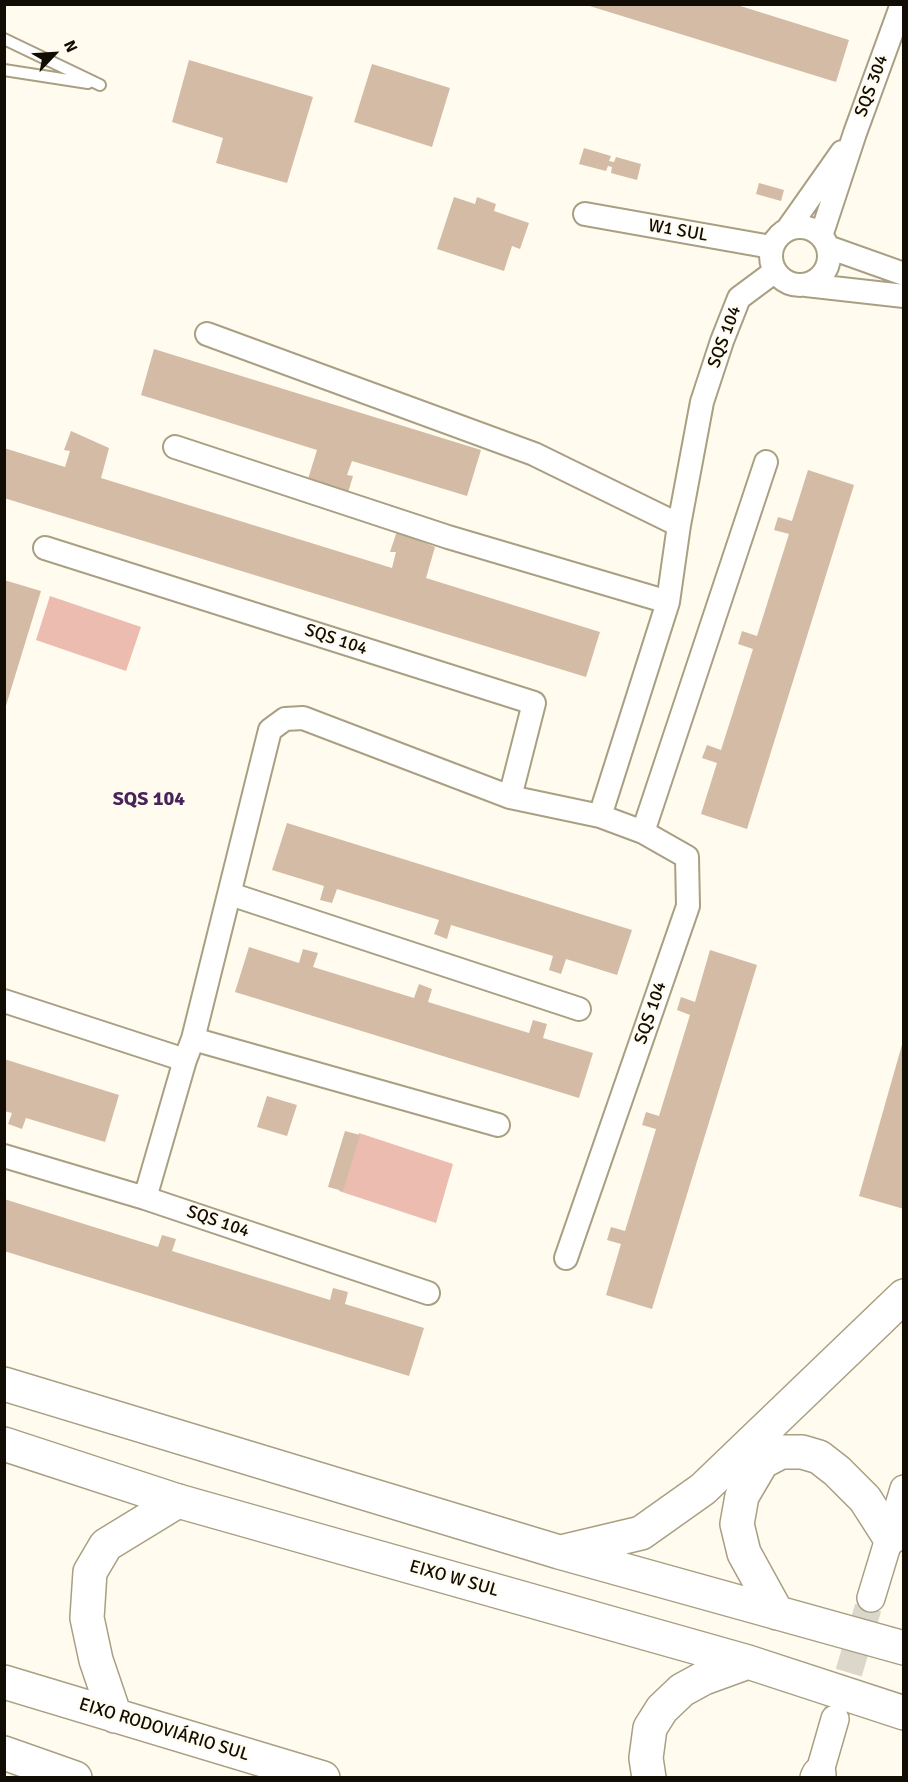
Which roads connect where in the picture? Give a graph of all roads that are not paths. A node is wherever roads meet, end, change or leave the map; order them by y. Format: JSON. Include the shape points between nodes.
{"nodes":[{"id":1,"x":902,"y":4,"type":"edge"},
{"id":2,"x":4,"y":39,"type":"edge"},
{"id":3,"x":4,"y":70,"type":"edge"},
{"id":4,"x":855,"y":133,"type":"junction"},
{"id":5,"x":585,"y":214,"type":"dead end"},
{"id":6,"x":787,"y":230,"type":"junction"},
{"id":7,"x":824,"y":242,"type":"junction"},
{"id":8,"x":771,"y":247,"type":"junction"},
{"id":9,"x":774,"y":272,"type":"junction"},
{"id":10,"x":903,"y":273,"type":"edge"},
{"id":11,"x":806,"y":285,"type":"junction"},
{"id":12,"x":903,"y":296,"type":"edge"},
{"id":13,"x":207,"y":334,"type":"dead end"},
{"id":14,"x":175,"y":447,"type":"dead end"},
{"id":15,"x":766,"y":462,"type":"dead end"},
{"id":16,"x":679,"y":525,"type":"junction"},
{"id":17,"x":45,"y":548,"type":"dead end"},
{"id":18,"x":668,"y":602,"type":"junction"},
{"id":19,"x":510,"y":797,"type":"junction"},
{"id":20,"x":600,"y":816,"type":"junction"},
{"id":21,"x":643,"y":832,"type":"junction"},
{"id":22,"x":230,"y":894,"type":"junction"},
{"id":23,"x":4,"y":1000,"type":"edge"},
{"id":24,"x":579,"y":1009,"type":"dead end"},
{"id":25,"x":193,"y":1039,"type":"junction"},
{"id":26,"x":185,"y":1060,"type":"junction"},
{"id":27,"x":498,"y":1125,"type":"dead end"},
{"id":28,"x":4,"y":1156,"type":"edge"},
{"id":29,"x":146,"y":1198,"type":"junction"},
{"id":30,"x":566,"y":1258,"type":"dead end"},
{"id":31,"x":428,"y":1293,"type":"dead end"},
{"id":32,"x":903,"y":1296,"type":"edge"},
{"id":33,"x":4,"y":1384,"type":"edge"},
{"id":34,"x":4,"y":1444,"type":"edge"},
{"id":35,"x":903,"y":1489,"type":"edge"},
{"id":36,"x":178,"y":1501,"type":"junction"},
{"id":37,"x":897,"y":1533,"type":"edge"},
{"id":38,"x":559,"y":1552,"type":"junction"},
{"id":39,"x":871,"y":1598,"type":"tunnel mouth"},
{"id":40,"x":777,"y":1613,"type":"junction"},
{"id":41,"x":903,"y":1648,"type":"edge"},
{"id":42,"x":748,"y":1662,"type":"junction"},
{"id":43,"x":4,"y":1682,"type":"edge"},
{"id":44,"x":903,"y":1713,"type":"edge"},
{"id":45,"x":115,"y":1716,"type":"junction"},
{"id":46,"x":835,"y":1719,"type":"tunnel mouth"},
{"id":47,"x":4,"y":1753,"type":"edge"},
{"id":48,"x":818,"y":1777,"type":"edge"},
{"id":49,"x":75,"y":1778,"type":"edge"},
{"id":50,"x":323,"y":1778,"type":"edge"},
{"id":51,"x":649,"y":1778,"type":"edge"}],
"edges":[{"from":1,"to":4,"type":"street","name":"SQS 304"},
{"from":2,"to":3,"type":"lane","via":[[100,85]]},
{"from":4,"to":6,"type":"street","name":"SQS 304"},
{"from":4,"to":7,"type":"street","name":"SQS 304"},
{"from":5,"to":8,"type":"street","name":"W1 SUL"},
{"from":6,"to":7,"type":"street","via":[[799,226],[811,229]]},
{"from":6,"to":8,"type":"street"},
{"from":7,"to":10,"type":"street"},
{"from":7,"to":11,"type":"street","via":[[829,259],[825,271]]},
{"from":8,"to":9,"type":"street"},
{"from":9,"to":11,"type":"street","via":[[794,286]]},
{"from":9,"to":16,"type":"street","name":"SQS 104","via":[[739,298],[722,341],[702,402]]},
{"from":11,"to":12,"type":"street"},
{"from":13,"to":16,"type":"street","via":[[534,454]]},
{"from":14,"to":18,"type":"street","via":[[448,537]]},
{"from":15,"to":21,"type":"street"},
{"from":16,"to":18,"type":"street","name":"SQS 104"},
{"from":17,"to":19,"type":"street","name":"SQS 104","via":[[534,703]]},
{"from":18,"to":20,"type":"street","name":"SQS 104"},
{"from":19,"to":20,"type":"street","name":"SQS 104"},
{"from":19,"to":22,"type":"street","name":"SQS 104","via":[[303,718],[285,718],[270,730]]},
{"from":20,"to":21,"type":"street","name":"SQS 104"},
{"from":21,"to":30,"type":"street","name":"SQS 104","via":[[687,857],[688,906]]},
{"from":22,"to":24,"type":"street"},
{"from":22,"to":25,"type":"street","name":"SQS 104"},
{"from":23,"to":26,"type":"street"},
{"from":25,"to":26,"type":"street","name":"SQS 104"},
{"from":25,"to":27,"type":"street"},
{"from":26,"to":29,"type":"street","name":"SQS 104"},
{"from":28,"to":29,"type":"street","name":"SQS 104"},
{"from":29,"to":31,"type":"street","name":"SQS 104"},
{"from":32,"to":38,"type":"main road","via":[[703,1489],[641,1533]]},
{"from":33,"to":38,"type":"main road"},
{"from":34,"to":36,"type":"main road","name":"EIXO W SUL"},
{"from":35,"to":37,"type":"street"},
{"from":36,"to":42,"type":"main road","name":"EIXO W SUL"},
{"from":36,"to":45,"type":"main road","via":[[106,1545],[90,1572],[87,1618]]},
{"from":37,"to":39,"type":"street"},
{"from":37,"to":40,"type":"main road","via":[[819,1457],[781,1452],[762,1462],[742,1496],[737,1524],[744,1553]]},
{"from":38,"to":40,"type":"main road"},
{"from":40,"to":41,"type":"main road"},
{"from":42,"to":44,"type":"main road","name":"EIXO W SUL"},
{"from":42,"to":51,"type":"main road","via":[[682,1690],[662,1709],[650,1728],[646,1758]]},
{"from":43,"to":45,"type":"main road","name":"EIXO RODOVIÁRIO SUL"},
{"from":45,"to":50,"type":"main road","name":"EIXO RODOVIÁRIO SUL"},
{"from":46,"to":48,"type":"street"},
{"from":47,"to":49,"type":"main road"}]}
